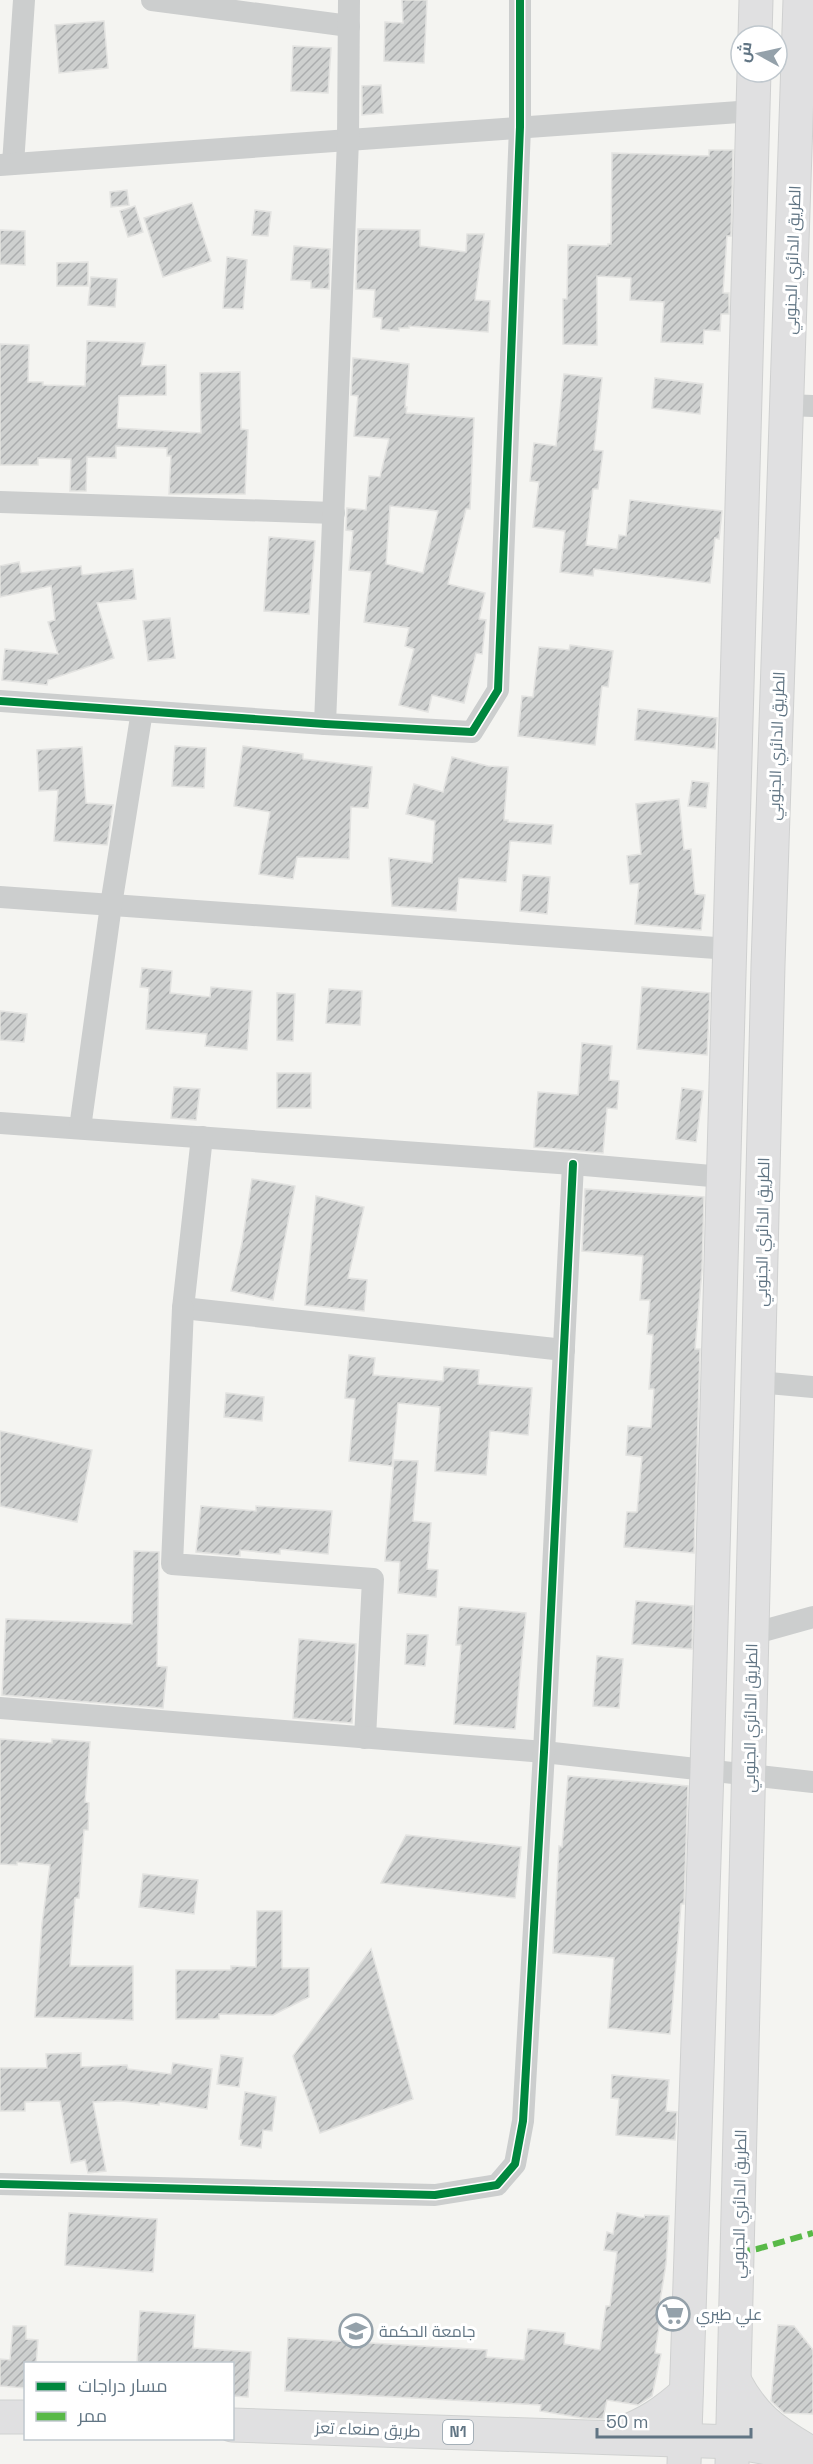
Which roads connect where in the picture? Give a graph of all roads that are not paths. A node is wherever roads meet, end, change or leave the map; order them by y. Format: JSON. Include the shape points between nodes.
{"nodes":[{"id":1,"x":24,"y":0,"type":"edge"},
{"id":2,"x":152,"y":0,"type":"edge"},
{"id":3,"x":349,"y":0,"type":"edge"},
{"id":4,"x":520,"y":0,"type":"edge"},
{"id":5,"x":756,"y":0,"type":"edge"},
{"id":6,"x":800,"y":0,"type":"edge"},
{"id":7,"x":755,"y":24,"type":"edge"},
{"id":8,"x":349,"y":26,"type":"junction"},
{"id":9,"x":754,"y":84,"type":"edge"},
{"id":10,"x":753,"y":111,"type":"junction"},
{"id":11,"x":520,"y":127,"type":"junction"},
{"id":12,"x":348,"y":140,"type":"junction"},
{"id":13,"x":6,"y":164,"type":"edge"},
{"id":14,"x":800,"y":406,"type":"edge"},
{"id":15,"x":0,"y":502,"type":"edge"},
{"id":16,"x":334,"y":513,"type":"junction"},
{"id":17,"x":0,"y":701,"type":"edge"},
{"id":18,"x":142,"y":711,"type":"junction"},
{"id":19,"x":325,"y":724,"type":"junction"},
{"id":20,"x":0,"y":897,"type":"edge"},
{"id":21,"x":111,"y":905,"type":"junction"},
{"id":22,"x":730,"y":949,"type":"junction"},
{"id":23,"x":0,"y":1123,"type":"edge"},
{"id":24,"x":80,"y":1128,"type":"junction"},
{"id":25,"x":202,"y":1137,"type":"junction"},
{"id":26,"x":573,"y":1164,"type":"junction"},
{"id":27,"x":723,"y":1177,"type":"junction"},
{"id":28,"x":183,"y":1308,"type":"junction"},
{"id":29,"x":564,"y":1350,"type":"junction"},
{"id":30,"x":758,"y":1382,"type":"junction"},
{"id":31,"x":813,"y":1387,"type":"edge"},
{"id":32,"x":813,"y":1617,"type":"edge"},
{"id":33,"x":752,"y":1634,"type":"junction"},
{"id":34,"x":0,"y":1708,"type":"edge"},
{"id":35,"x":365,"y":1738,"type":"junction"},
{"id":36,"x":544,"y":1752,"type":"junction"},
{"id":37,"x":707,"y":1770,"type":"junction"},
{"id":38,"x":748,"y":1775,"type":"junction"},
{"id":39,"x":813,"y":1782,"type":"edge"},
{"id":40,"x":0,"y":2184,"type":"edge"},
{"id":41,"x":735,"y":2382,"type":"junction"},
{"id":42,"x":686,"y":2393,"type":"junction"},
{"id":43,"x":0,"y":2416,"type":"edge"},
{"id":44,"x":24,"y":2417,"type":"edge"},
{"id":45,"x":234,"y":2424,"type":"edge"},
{"id":46,"x":610,"y":2438,"type":"junction"},
{"id":47,"x":684,"y":2452,"type":"edge"},
{"id":48,"x":733,"y":2453,"type":"edge"},
{"id":49,"x":813,"y":2455,"type":"edge"}],
"edges":[{"from":1,"to":13,"type":"street"},
{"from":2,"to":8,"type":"street"},
{"from":3,"to":8,"type":"street"},
{"from":4,"to":11,"type":"street"},
{"from":5,"to":7,"type":"main road"},
{"from":6,"to":14,"type":"main road","name":"الطريق الدائري الجنوبي"},
{"from":8,"to":12,"type":"street"},
{"from":9,"to":10,"type":"main road"},
{"from":10,"to":11,"type":"street"},
{"from":10,"to":22,"type":"main road"},
{"from":11,"to":12,"type":"street"},
{"from":11,"to":19,"type":"street","via":[[498,690],[472,732]]},
{"from":12,"to":13,"type":"street"},
{"from":12,"to":16,"type":"street"},
{"from":14,"to":30,"type":"main road","name":"الطريق الدائري الجنوبي","via":[[768,965]]},
{"from":15,"to":16,"type":"street"},
{"from":16,"to":19,"type":"street"},
{"from":17,"to":18,"type":"street"},
{"from":18,"to":19,"type":"street"},
{"from":18,"to":21,"type":"street"},
{"from":20,"to":21,"type":"street"},
{"from":21,"to":22,"type":"street"},
{"from":21,"to":24,"type":"street"},
{"from":22,"to":27,"type":"main road"},
{"from":23,"to":24,"type":"street"},
{"from":24,"to":25,"type":"street"},
{"from":25,"to":26,"type":"street"},
{"from":25,"to":28,"type":"street"},
{"from":26,"to":27,"type":"street"},
{"from":26,"to":29,"type":"street"},
{"from":27,"to":37,"type":"main road"},
{"from":28,"to":29,"type":"street"},
{"from":28,"to":35,"type":"street","via":[[172,1564],[372,1579]]},
{"from":29,"to":36,"type":"street"},
{"from":30,"to":31,"type":"street"},
{"from":30,"to":33,"type":"main road","name":"الطريق الدائري الجنوبي"},
{"from":32,"to":33,"type":"street"},
{"from":33,"to":38,"type":"main road","name":"الطريق الدائري الجنوبي"},
{"from":34,"to":35,"type":"street"},
{"from":35,"to":36,"type":"street"},
{"from":36,"to":37,"type":"street"},
{"from":36,"to":40,"type":"street","via":[[523,2121],[515,2164],[497,2185],[435,2195]]},
{"from":37,"to":38,"type":"street"},
{"from":37,"to":42,"type":"main road"},
{"from":38,"to":39,"type":"street"},
{"from":38,"to":41,"type":"main road","name":"الطريق الدائري الجنوبي"},
{"from":41,"to":48,"type":"main road","name":"الطريق الدائري الجنوبي"},
{"from":41,"to":49,"type":"main road","via":[[761,2420]]},
{"from":42,"to":46,"type":"main road","via":[[645,2425]]},
{"from":42,"to":47,"type":"main road"},
{"from":43,"to":44,"type":"main road"},
{"from":45,"to":46,"type":"main road","name":"طريق صنعاء تعز","number":"N1"},
{"from":46,"to":47,"type":"main road","name":"طريق صنعاء تعز","number":"N1"},
{"from":47,"to":48,"type":"main road","name":"طريق صنعاء تعز"},
{"from":48,"to":49,"type":"main road","name":"طريق صنعاء تعز"}]}
